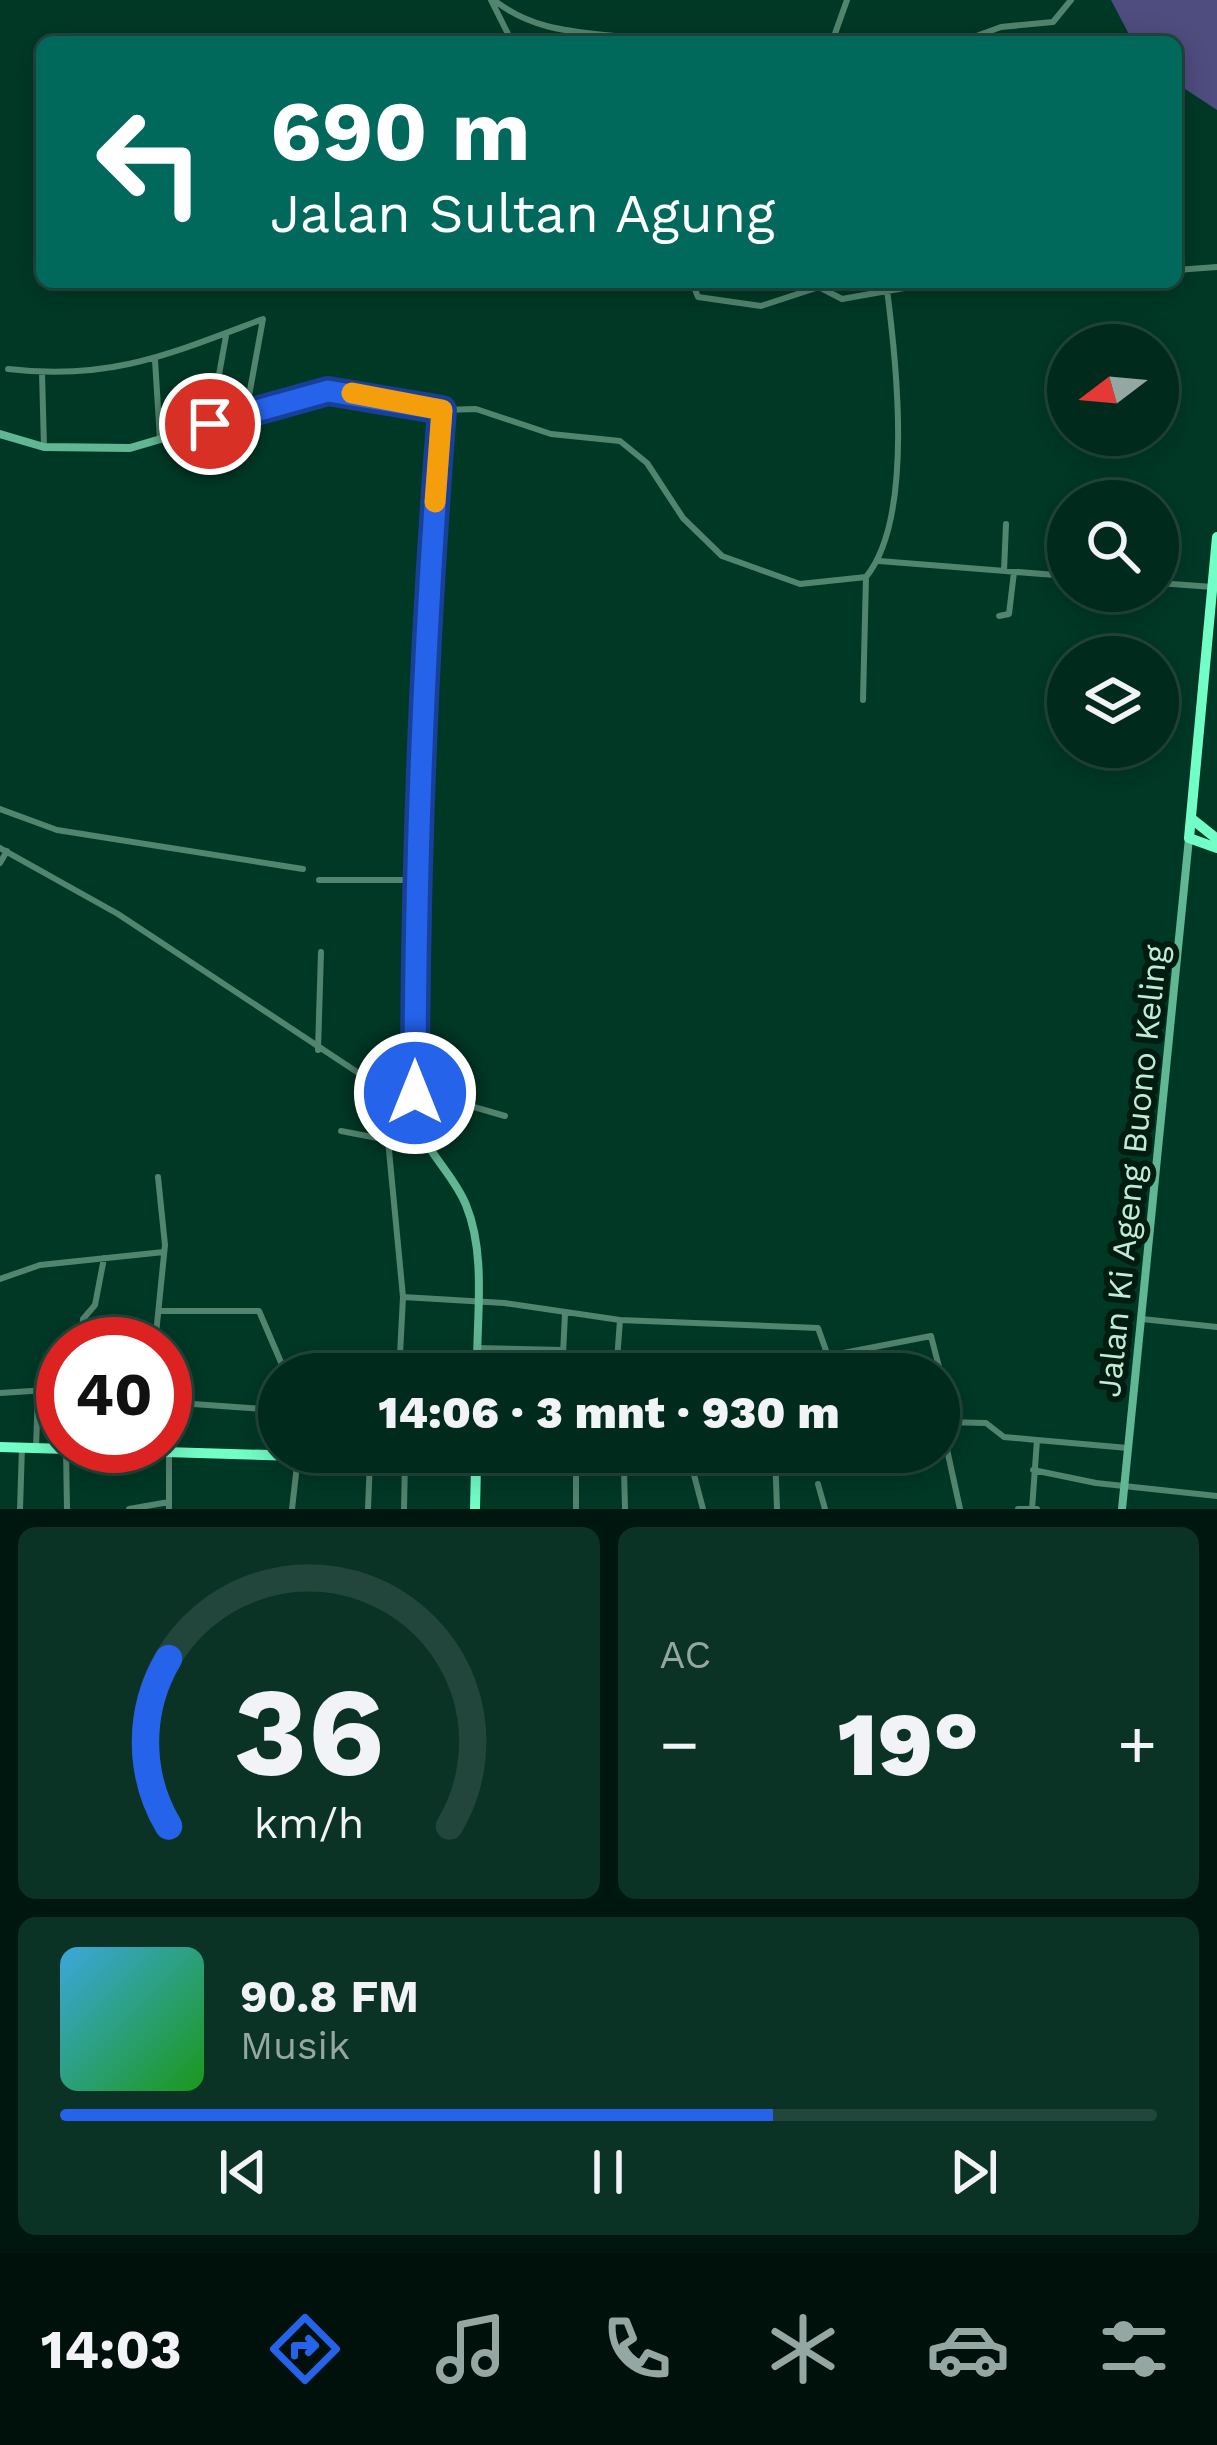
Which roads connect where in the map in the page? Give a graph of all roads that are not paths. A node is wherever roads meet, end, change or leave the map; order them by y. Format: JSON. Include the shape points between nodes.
{"nodes":[{"id":1,"x":492,"y":0,"type":"edge"},
{"id":2,"x":847,"y":0,"type":"edge"},
{"id":3,"x":1071,"y":0,"type":"edge"},
{"id":4,"x":509,"y":36,"type":"edge"},
{"id":5,"x":594,"y":36,"type":"edge"},
{"id":6,"x":834,"y":36,"type":"edge"},
{"id":7,"x":976,"y":36,"type":"edge"},
{"id":8,"x":1217,"y":267,"type":"edge"},
{"id":9,"x":1182,"y":270,"type":"edge"},
{"id":10,"x":694,"y":288,"type":"edge"},
{"id":11,"x":812,"y":288,"type":"edge"},
{"id":12,"x":823,"y":288,"type":"edge"},
{"id":13,"x":877,"y":288,"type":"edge"},
{"id":14,"x":886,"y":288,"type":"edge"},
{"id":15,"x":226,"y":336,"type":"junction"},
{"id":16,"x":155,"y":360,"type":"junction"},
{"id":17,"x":8,"y":368,"type":"dead end"},
{"id":18,"x":42,"y":373,"type":"junction"},
{"id":19,"x":442,"y":410,"type":"junction"},
{"id":20,"x":246,"y":412,"type":"junction"},
{"id":21,"x":210,"y":424,"type":"junction"},
{"id":22,"x":0,"y":434,"type":"edge"},
{"id":23,"x":160,"y":440,"type":"junction"},
{"id":24,"x":44,"y":447,"type":"junction"},
{"id":25,"x":1006,"y":524,"type":"dead end"},
{"id":26,"x":1217,"y":537,"type":"edge"},
{"id":27,"x":879,"y":561,"type":"junction"},
{"id":28,"x":1004,"y":572,"type":"junction"},
{"id":29,"x":1014,"y":572,"type":"junction"},
{"id":30,"x":1047,"y":574,"type":"edge"},
{"id":31,"x":866,"y":578,"type":"junction"},
{"id":32,"x":1179,"y":585,"type":"edge"},
{"id":33,"x":1213,"y":587,"type":"junction"},
{"id":34,"x":999,"y":616,"type":"dead end"},
{"id":35,"x":1211,"y":675,"type":"edge"},
{"id":36,"x":863,"y":700,"type":"dead end"},
{"id":37,"x":0,"y":809,"type":"edge"},
{"id":38,"x":1192,"y":819,"type":"junction"},
{"id":39,"x":1189,"y":838,"type":"junction"},
{"id":40,"x":1217,"y":844,"type":"edge"},
{"id":41,"x":4,"y":849,"type":"edge"},
{"id":42,"x":0,"y":862,"type":"edge"},
{"id":43,"x":303,"y":869,"type":"dead end"},
{"id":44,"x":319,"y":880,"type":"dead end"},
{"id":45,"x":416,"y":880,"type":"junction"},
{"id":46,"x":321,"y":952,"type":"dead end"},
{"id":47,"x":318,"y":1050,"type":"junction"},
{"id":48,"x":385,"y":1084,"type":"junction"},
{"id":49,"x":415,"y":1093,"type":"junction"},
{"id":50,"x":388,"y":1114,"type":"junction"},
{"id":51,"x":415,"y":1115,"type":"junction"},
{"id":52,"x":505,"y":1116,"type":"dead end"},
{"id":53,"x":341,"y":1131,"type":"dead end"},
{"id":54,"x":388,"y":1140,"type":"junction"},
{"id":55,"x":158,"y":1177,"type":"dead end"},
{"id":56,"x":164,"y":1252,"type":"junction"},
{"id":57,"x":104,"y":1258,"type":"junction"},
{"id":58,"x":0,"y":1279,"type":"edge"},
{"id":59,"x":403,"y":1297,"type":"junction"},
{"id":60,"x":477,"y":1300,"type":"junction"},
{"id":61,"x":159,"y":1311,"type":"junction"},
{"id":62,"x":565,"y":1314,"type":"junction"},
{"id":63,"x":85,"y":1317,"type":"edge"},
{"id":64,"x":158,"y":1317,"type":"edge"},
{"id":65,"x":1142,"y":1319,"type":"junction"},
{"id":66,"x":620,"y":1320,"type":"junction"},
{"id":67,"x":1217,"y":1328,"type":"edge"},
{"id":68,"x":477,"y":1348,"type":"junction"},
{"id":69,"x":563,"y":1350,"type":"junction"},
{"id":70,"x":277,"y":1353,"type":"edge"},
{"id":71,"x":400,"y":1353,"type":"edge"},
{"id":72,"x":477,"y":1353,"type":"edge"},
{"id":73,"x":563,"y":1353,"type":"edge"},
{"id":74,"x":618,"y":1353,"type":"edge"},
{"id":75,"x":827,"y":1353,"type":"edge"},
{"id":76,"x":843,"y":1353,"type":"edge"},
{"id":77,"x":934,"y":1353,"type":"edge"},
{"id":78,"x":36,"y":1391,"type":"edge"},
{"id":79,"x":0,"y":1393,"type":"edge"},
{"id":80,"x":192,"y":1404,"type":"edge"},
{"id":81,"x":258,"y":1409,"type":"edge"},
{"id":82,"x":960,"y":1422,"type":"edge"},
{"id":83,"x":1037,"y":1440,"type":"junction"},
{"id":84,"x":0,"y":1448,"type":"edge"},
{"id":85,"x":22,"y":1448,"type":"junction"},
{"id":86,"x":36,"y":1448,"type":"edge"},
{"id":87,"x":1128,"y":1448,"type":"junction"},
{"id":88,"x":192,"y":1451,"type":"edge"},
{"id":89,"x":258,"y":1454,"type":"edge"},
{"id":90,"x":1033,"y":1470,"type":"junction"},
{"id":91,"x":66,"y":1473,"type":"edge"},
{"id":92,"x":170,"y":1473,"type":"edge"},
{"id":93,"x":296,"y":1473,"type":"edge"},
{"id":94,"x":369,"y":1473,"type":"edge"},
{"id":95,"x":401,"y":1473,"type":"edge"},
{"id":96,"x":476,"y":1473,"type":"edge"},
{"id":97,"x":577,"y":1473,"type":"edge"},
{"id":98,"x":624,"y":1473,"type":"edge"},
{"id":99,"x":693,"y":1473,"type":"edge"},
{"id":100,"x":776,"y":1473,"type":"edge"},
{"id":101,"x":952,"y":1473,"type":"edge"},
{"id":102,"x":818,"y":1484,"type":"dead end"},
{"id":103,"x":1125,"y":1486,"type":"junction"},
{"id":104,"x":1198,"y":1494,"type":"junction"},
{"id":105,"x":1217,"y":1496,"type":"edge"},
{"id":106,"x":169,"y":1506,"type":"edge"},
{"id":107,"x":1034,"y":1508,"type":"edge"},
{"id":108,"x":20,"y":1509,"type":"edge"},
{"id":109,"x":67,"y":1509,"type":"edge"},
{"id":110,"x":129,"y":1509,"type":"edge"},
{"id":111,"x":292,"y":1509,"type":"edge"},
{"id":112,"x":368,"y":1509,"type":"edge"},
{"id":113,"x":404,"y":1509,"type":"edge"},
{"id":114,"x":475,"y":1509,"type":"edge"},
{"id":115,"x":575,"y":1509,"type":"edge"},
{"id":116,"x":625,"y":1509,"type":"edge"},
{"id":117,"x":703,"y":1509,"type":"edge"},
{"id":118,"x":777,"y":1509,"type":"edge"},
{"id":119,"x":825,"y":1509,"type":"edge"},
{"id":120,"x":960,"y":1509,"type":"edge"},
{"id":121,"x":1018,"y":1509,"type":"edge"},
{"id":122,"x":1122,"y":1509,"type":"edge"},
{"id":123,"x":1196,"y":1509,"type":"edge"}],
"edges":[{"from":1,"to":4,"type":"street"},
{"from":1,"to":5,"type":"street","via":[[516,18]]},
{"from":2,"to":6,"type":"street"},
{"from":3,"to":7,"type":"street","via":[[1053,22]]},
{"from":8,"to":9,"type":"street"},
{"from":10,"to":11,"type":"street","via":[[698,297],[752,306]]},
{"from":12,"to":13,"type":"street","via":[[842,299]]},
{"from":14,"to":27,"type":"street","via":[[894,484]]},
{"from":15,"to":16,"type":"street"},
{"from":15,"to":20,"type":"street","via":[[266,321]]},
{"from":15,"to":21,"type":"street"},
{"from":16,"to":18,"type":"street"},
{"from":16,"to":23,"type":"street"},
{"from":17,"to":18,"type":"street"},
{"from":18,"to":24,"type":"street"},
{"from":19,"to":20,"type":"street","via":[[328,391]]},
{"from":19,"to":31,"type":"street","via":[[476,409],[551,434],[620,441],[722,556],[800,584]]},
{"from":19,"to":45,"type":"street"},
{"from":20,"to":21,"type":"street"},
{"from":21,"to":23,"type":"street"},
{"from":22,"to":24,"type":"street"},
{"from":23,"to":24,"type":"street","via":[[130,448]]},
{"from":25,"to":28,"type":"street"},
{"from":26,"to":33,"type":"highway"},
{"from":27,"to":28,"type":"street"},
{"from":27,"to":31,"type":"street"},
{"from":28,"to":29,"type":"street"},
{"from":29,"to":30,"type":"street"},
{"from":29,"to":34,"type":"street","via":[[1009,614]]},
{"from":31,"to":36,"type":"street"},
{"from":32,"to":33,"type":"street"},
{"from":33,"to":35,"type":"highway"},
{"from":35,"to":38,"type":"highway"},
{"from":37,"to":43,"type":"street","via":[[57,830]]},
{"from":38,"to":39,"type":"highway"},
{"from":38,"to":40,"type":"highway"},
{"from":39,"to":40,"type":"highway"},
{"from":39,"to":65,"type":"street","name":"Jalan Ki Ageng Buono Keling"},
{"from":41,"to":42,"type":"street"},
{"from":41,"to":47,"type":"street","via":[[118,914]]},
{"from":44,"to":45,"type":"street"},
{"from":45,"to":49,"type":"street"},
{"from":46,"to":47,"type":"street"},
{"from":47,"to":48,"type":"street"},
{"from":48,"to":49,"type":"street"},
{"from":48,"to":50,"type":"street"},
{"from":49,"to":51,"type":"street"},
{"from":49,"to":52,"type":"street"},
{"from":50,"to":51,"type":"street"},
{"from":50,"to":54,"type":"street"},
{"from":51,"to":60,"type":"street","via":[[471,1219]]},
{"from":53,"to":54,"type":"street"},
{"from":54,"to":59,"type":"street"},
{"from":55,"to":56,"type":"street"},
{"from":56,"to":57,"type":"street"},
{"from":56,"to":61,"type":"street"},
{"from":57,"to":58,"type":"street"},
{"from":57,"to":63,"type":"street","via":[[95,1305]]},
{"from":59,"to":60,"type":"street"},
{"from":59,"to":71,"type":"street"},
{"from":60,"to":62,"type":"street"},
{"from":60,"to":68,"type":"street"},
{"from":61,"to":64,"type":"street"},
{"from":61,"to":70,"type":"street","via":[[259,1311]]},
{"from":62,"to":66,"type":"street"},
{"from":62,"to":69,"type":"street"},
{"from":65,"to":67,"type":"street"},
{"from":65,"to":87,"type":"street","name":"Jalan Ki Ageng Buono Keling"},
{"from":66,"to":74,"type":"street"},
{"from":66,"to":75,"type":"street","via":[[819,1328]]},
{"from":68,"to":69,"type":"street"},
{"from":68,"to":72,"type":"street"},
{"from":69,"to":73,"type":"street"},
{"from":76,"to":77,"type":"street","via":[[931,1336]]},
{"from":78,"to":79,"type":"street"},
{"from":80,"to":81,"type":"street"},
{"from":82,"to":83,"type":"street"},
{"from":83,"to":87,"type":"street"},
{"from":83,"to":90,"type":"street"},
{"from":84,"to":85,"type":"highway"},
{"from":85,"to":86,"type":"highway"},
{"from":85,"to":108,"type":"street"},
{"from":87,"to":103,"type":"street","name":"Jalan Ki Ageng Buono Keling"},
{"from":88,"to":89,"type":"highway"},
{"from":90,"to":103,"type":"street"},
{"from":90,"to":107,"type":"street"},
{"from":91,"to":109,"type":"street"},
{"from":92,"to":106,"type":"street"},
{"from":93,"to":111,"type":"street"},
{"from":94,"to":112,"type":"street"},
{"from":95,"to":113,"type":"street"},
{"from":96,"to":114,"type":"highway"},
{"from":97,"to":115,"type":"street"},
{"from":98,"to":116,"type":"street"},
{"from":99,"to":117,"type":"street"},
{"from":100,"to":118,"type":"street"},
{"from":101,"to":120,"type":"street"},
{"from":102,"to":119,"type":"street"},
{"from":103,"to":104,"type":"street"},
{"from":103,"to":122,"type":"street","name":"Jalan Ki Ageng Buono Keling"},
{"from":104,"to":105,"type":"street"},
{"from":104,"to":123,"type":"street"},
{"from":106,"to":110,"type":"street"},
{"from":107,"to":121,"type":"street"}]}
